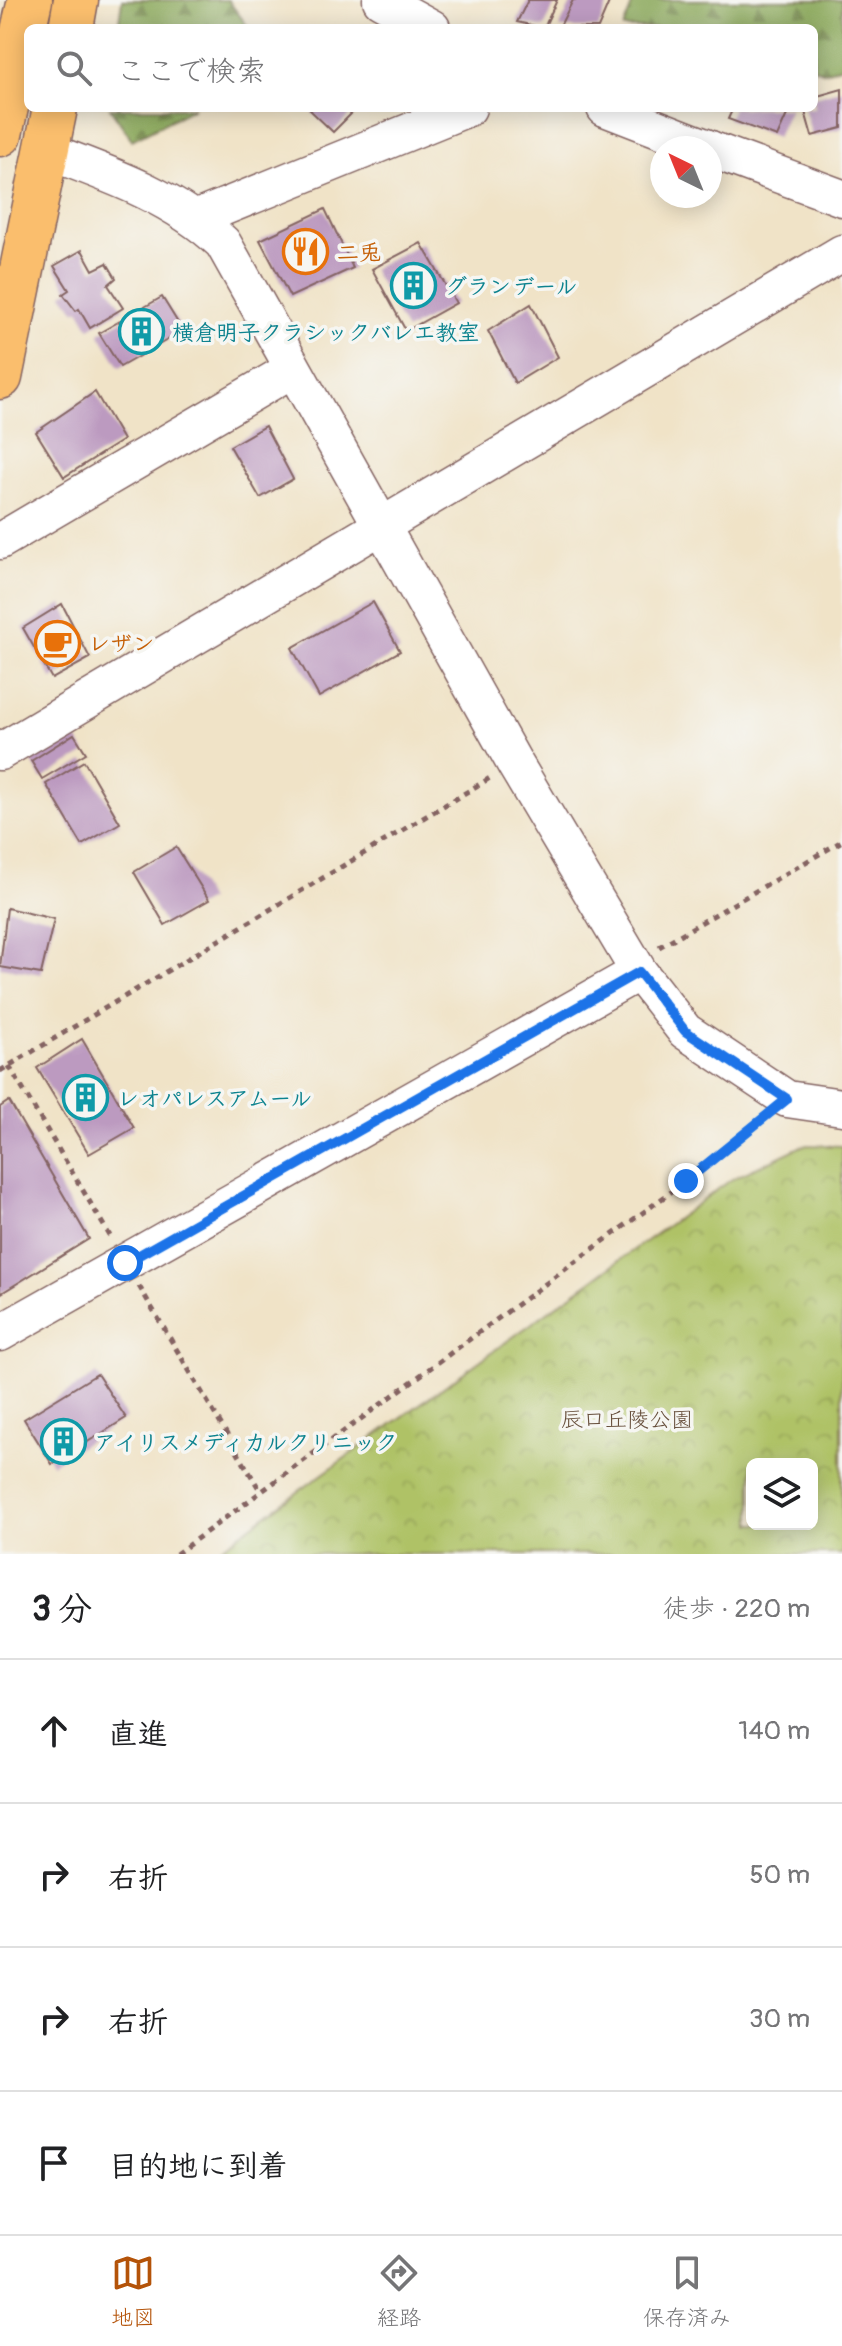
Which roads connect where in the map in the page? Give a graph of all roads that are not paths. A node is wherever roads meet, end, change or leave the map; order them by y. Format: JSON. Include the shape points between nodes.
{"nodes":[{"id":1,"x":30,"y":0,"type":"edge"},
{"id":2,"x":76,"y":0,"type":"edge"},
{"id":3,"x":381,"y":0,"type":"edge"},
{"id":4,"x":25,"y":24,"type":"edge"},
{"id":5,"x":72,"y":24,"type":"edge"},
{"id":6,"x":425,"y":24,"type":"edge"},
{"id":7,"x":24,"y":27,"type":"edge"},
{"id":8,"x":54,"y":112,"type":"edge"},
{"id":9,"x":458,"y":112,"type":"edge"},
{"id":10,"x":615,"y":112,"type":"edge"},
{"id":11,"x":0,"y":133,"type":"edge"},
{"id":12,"x":678,"y":136,"type":"edge"},
{"id":13,"x":47,"y":151,"type":"junction"},
{"id":14,"x":722,"y":153,"type":"edge"},
{"id":15,"x":842,"y":198,"type":"edge"},
{"id":16,"x":197,"y":218,"type":"junction"},
{"id":17,"x":842,"y":253,"type":"edge"},
{"id":18,"x":291,"y":370,"type":"junction"},
{"id":19,"x":0,"y":377,"type":"edge"},
{"id":20,"x":382,"y":527,"type":"junction"},
{"id":21,"x":0,"y":541,"type":"edge"},
{"id":22,"x":0,"y":752,"type":"edge"},
{"id":23,"x":639,"y":972,"type":"junction"},
{"id":24,"x":842,"y":1107,"type":"edge"},
{"id":25,"x":0,"y":1333,"type":"edge"}],
"edges":[{"from":1,"to":4,"type":"main road"},
{"from":2,"to":5,"type":"main road"},
{"from":3,"to":6,"type":"street"},
{"from":7,"to":11,"type":"main road"},
{"from":8,"to":13,"type":"main road"},
{"from":9,"to":16,"type":"street"},
{"from":10,"to":12,"type":"street"},
{"from":11,"to":13,"type":"main road"},
{"from":13,"to":16,"type":"street"},
{"from":13,"to":19,"type":"main road"},
{"from":14,"to":15,"type":"street"},
{"from":16,"to":18,"type":"street","via":[[223,243]]},
{"from":17,"to":20,"type":"street"},
{"from":18,"to":20,"type":"street"},
{"from":18,"to":21,"type":"street"},
{"from":20,"to":22,"type":"street"},
{"from":20,"to":23,"type":"street"},
{"from":23,"to":24,"type":"street","via":[[685,1031],[787,1099]]},
{"from":23,"to":25,"type":"street"}]}
